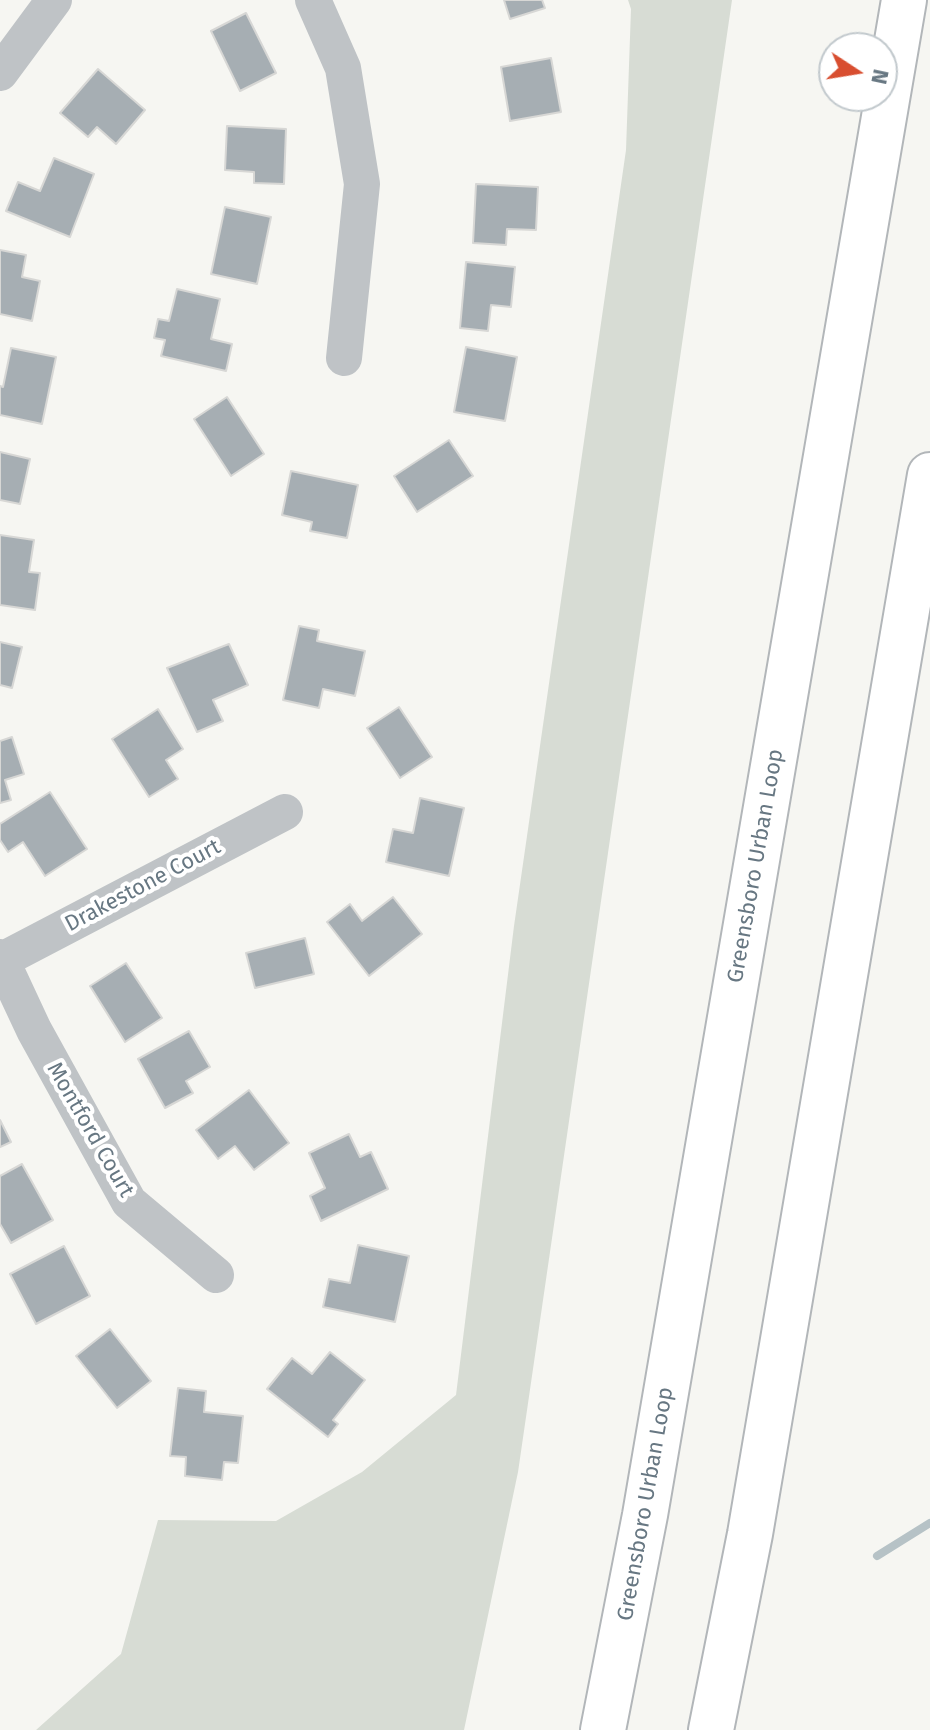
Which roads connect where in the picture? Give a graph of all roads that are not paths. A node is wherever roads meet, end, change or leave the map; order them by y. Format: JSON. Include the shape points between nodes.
{"nodes":[{"id":1,"x":54,"y":0,"type":"edge"},
{"id":2,"x":313,"y":0,"type":"edge"},
{"id":3,"x":904,"y":0,"type":"edge"},
{"id":4,"x":0,"y":73,"type":"edge"},
{"id":5,"x":344,"y":358,"type":"dead end"},
{"id":6,"x":930,"y":475,"type":"edge"},
{"id":7,"x":285,"y":812,"type":"dead end"},
{"id":8,"x":1,"y":959,"type":"edge"},
{"id":9,"x":216,"y":1275,"type":"dead end"},
{"id":10,"x":603,"y":1730,"type":"edge"},
{"id":11,"x":711,"y":1730,"type":"edge"}],
"edges":[{"from":1,"to":4,"type":"street"},
{"from":2,"to":5,"type":"street","via":[[343,68],[362,184]]},
{"from":3,"to":10,"type":"highway","name":"Greensboro Urban Loop","via":[[651,1484]]},
{"from":6,"to":11,"type":"highway"},
{"from":7,"to":8,"type":"street","name":"Drakestone Court"},
{"from":8,"to":9,"type":"street","name":"Montford Court","via":[[129,1202]]}]}
